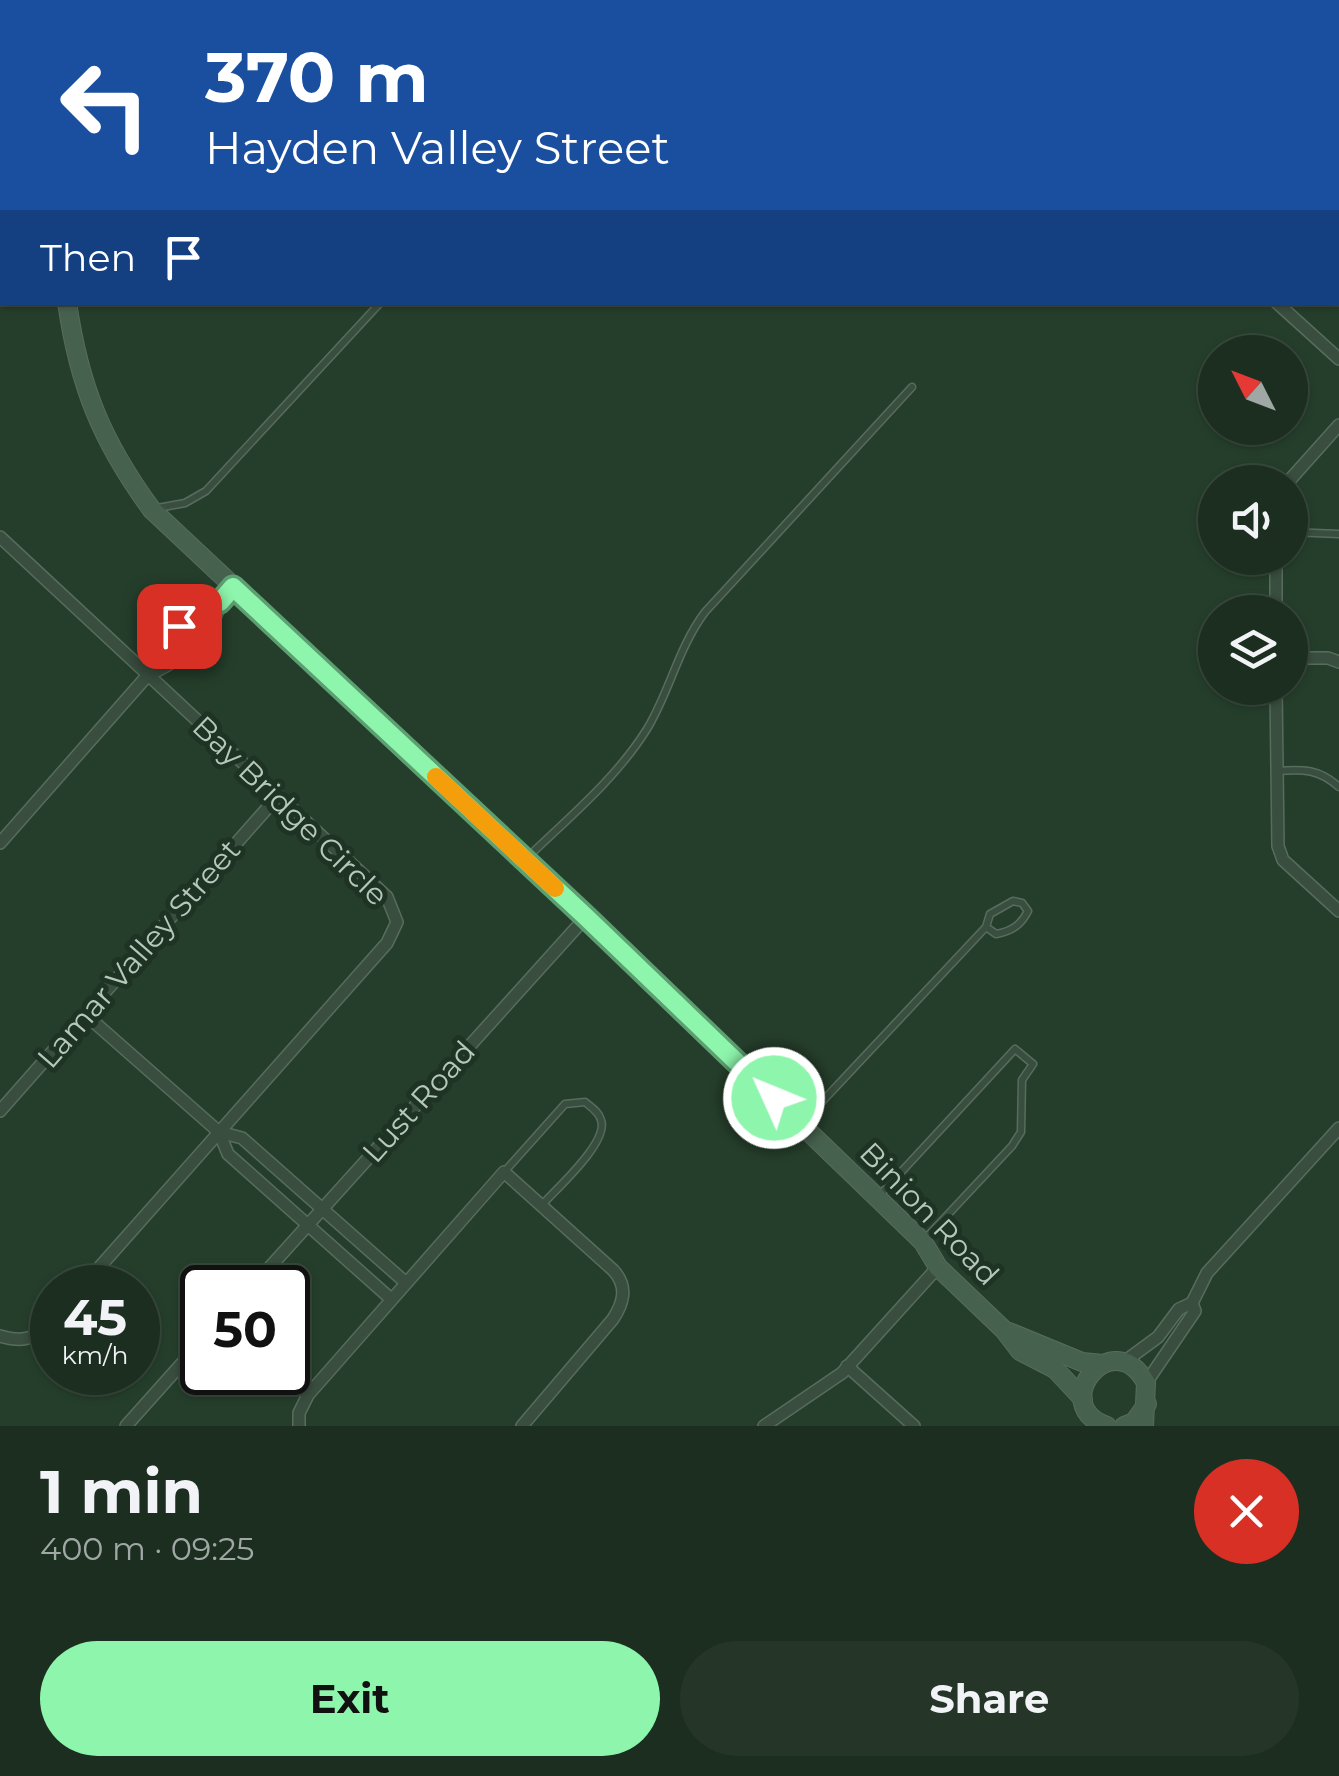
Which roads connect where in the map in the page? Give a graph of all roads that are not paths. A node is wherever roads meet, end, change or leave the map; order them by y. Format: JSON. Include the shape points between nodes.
{"nodes":[{"id":1,"x":68,"y":305,"type":"edge"},
{"id":2,"x":378,"y":305,"type":"edge"},
{"id":3,"x":1279,"y":305,"type":"edge"},
{"id":4,"x":1339,"y":359,"type":"edge"},
{"id":5,"x":912,"y":387,"type":"dead end"},
{"id":6,"x":1339,"y":425,"type":"edge"},
{"id":7,"x":1303,"y":465,"type":"edge"},
{"id":8,"x":152,"y":510,"type":"junction"},
{"id":9,"x":1308,"y":533,"type":"edge"},
{"id":10,"x":1339,"y":534,"type":"edge"},
{"id":11,"x":0,"y":537,"type":"edge"},
{"id":12,"x":233,"y":587,"type":"junction"},
{"id":13,"x":220,"y":602,"type":"junction"},
{"id":14,"x":1308,"y":658,"type":"edge"},
{"id":15,"x":1339,"y":662,"type":"edge"},
{"id":16,"x":148,"y":674,"type":"junction"},
{"id":17,"x":1276,"y":705,"type":"edge"},
{"id":18,"x":1276,"y":771,"type":"junction"},
{"id":19,"x":1339,"y":787,"type":"edge"},
{"id":20,"x":278,"y":796,"type":"junction"},
{"id":21,"x":0,"y":843,"type":"edge"},
{"id":22,"x":525,"y":860,"type":"junction"},
{"id":23,"x":1339,"y":911,"type":"edge"},
{"id":24,"x":586,"y":917,"type":"junction"},
{"id":25,"x":986,"y":926,"type":"junction"},
{"id":26,"x":86,"y":1014,"type":"junction"},
{"id":27,"x":0,"y":1112,"type":"edge"},
{"id":28,"x":801,"y":1124,"type":"junction"},
{"id":29,"x":1339,"y":1128,"type":"edge"},
{"id":30,"x":219,"y":1132,"type":"junction"},
{"id":31,"x":504,"y":1172,"type":"junction"},
{"id":32,"x":877,"y":1198,"type":"junction"},
{"id":33,"x":542,"y":1205,"type":"junction"},
{"id":34,"x":322,"y":1210,"type":"junction"},
{"id":35,"x":308,"y":1225,"type":"junction"},
{"id":36,"x":923,"y":1242,"type":"junction"},
{"id":37,"x":102,"y":1265,"type":"edge"},
{"id":38,"x":272,"y":1265,"type":"edge"},
{"id":39,"x":938,"y":1267,"type":"junction"},
{"id":40,"x":406,"y":1282,"type":"junction"},
{"id":41,"x":392,"y":1299,"type":"junction"},
{"id":42,"x":1192,"y":1303,"type":"junction"},
{"id":43,"x":1004,"y":1330,"type":"junction"},
{"id":44,"x":0,"y":1336,"type":"edge"},
{"id":45,"x":30,"y":1338,"type":"edge"},
{"id":46,"x":1124,"y":1362,"type":"junction"},
{"id":47,"x":1103,"y":1364,"type":"junction"},
{"id":48,"x":180,"y":1366,"type":"edge"},
{"id":49,"x":848,"y":1366,"type":"junction"},
{"id":50,"x":1146,"y":1383,"type":"junction"},
{"id":51,"x":1082,"y":1399,"type":"junction"},
{"id":52,"x":1147,"y":1404,"type":"junction"},
{"id":53,"x":1104,"y":1425,"type":"edge"},
{"id":54,"x":126,"y":1426,"type":"edge"},
{"id":55,"x":300,"y":1426,"type":"edge"},
{"id":56,"x":522,"y":1426,"type":"edge"},
{"id":57,"x":764,"y":1426,"type":"edge"},
{"id":58,"x":914,"y":1426,"type":"edge"},
{"id":59,"x":1124,"y":1426,"type":"edge"},
{"id":60,"x":1144,"y":1426,"type":"edge"}],
"edges":[{"from":1,"to":8,"type":"main road","name":"Binion Road","via":[[80,376],[97,422]]},
{"from":2,"to":8,"type":"lane","via":[[206,491]]},
{"from":3,"to":4,"type":"street"},
{"from":5,"to":22,"type":"lane","via":[[705,612],[646,729],[599,788]]},
{"from":6,"to":7,"type":"street"},
{"from":8,"to":12,"type":"main road","name":"Binion Road"},
{"from":9,"to":10,"type":"lane"},
{"from":11,"to":16,"type":"street","name":"Bay Bridge Circle"},
{"from":12,"to":13,"type":"street"},
{"from":12,"to":22,"type":"main road","name":"Binion Road"},
{"from":13,"to":16,"type":"street","via":[[211,624],[178,658]]},
{"from":13,"to":16,"type":"street","via":[[196,608],[157,649]]},
{"from":14,"to":15,"type":"street"},
{"from":16,"to":20,"type":"street","name":"Bay Bridge Circle"},
{"from":16,"to":21,"type":"street"},
{"from":17,"to":18,"type":"street"},
{"from":18,"to":19,"type":"lane","via":[[1323,773]]},
{"from":18,"to":23,"type":"street","via":[[1283,860]]},
{"from":20,"to":26,"type":"street","name":"Lamar Valley Street"},
{"from":20,"to":30,"type":"street","name":"Bay Bridge Circle","via":[[386,897],[398,922],[388,943]]},
{"from":22,"to":24,"type":"main road","name":"Binion Road"},
{"from":24,"to":28,"type":"main road","name":"Binion Road"},
{"from":24,"to":34,"type":"street","name":"Lust Road"},
{"from":25,"to":25,"type":"lane","via":[[996,934],[1016,928],[1028,911],[1013,901],[990,914]]},
{"from":25,"to":28,"type":"lane"},
{"from":26,"to":27,"type":"street","name":"Lamar Valley Street"},
{"from":26,"to":30,"type":"street"},
{"from":28,"to":32,"type":"main road","name":"Binion Road"},
{"from":29,"to":42,"type":"street","via":[[1208,1274]]},
{"from":30,"to":34,"type":"street","via":[[242,1138]]},
{"from":30,"to":35,"type":"street","via":[[228,1154]]},
{"from":30,"to":37,"type":"street","name":"Bay Bridge Circle"},
{"from":31,"to":33,"type":"street"},
{"from":31,"to":33,"type":"lane","via":[[565,1104],[585,1102],[597,1112],[600,1138]]},
{"from":31,"to":40,"type":"street"},
{"from":32,"to":36,"type":"main road","name":"Binion Road"},
{"from":32,"to":36,"type":"lane","via":[[1015,1049],[1033,1064],[1022,1080],[1022,1132]]},
{"from":33,"to":56,"type":"street","via":[[620,1278],[623,1298],[613,1319]]},
{"from":34,"to":35,"type":"street","name":"Lust Road"},
{"from":34,"to":40,"type":"street"},
{"from":35,"to":38,"type":"street","name":"Lust Road"},
{"from":35,"to":41,"type":"street"},
{"from":36,"to":39,"type":"main road","name":"Binion Road"},
{"from":39,"to":43,"type":"main road","name":"Binion Road"},
{"from":39,"to":49,"type":"street"},
{"from":40,"to":41,"type":"street"},
{"from":41,"to":55,"type":"street","via":[[308,1395]]},
{"from":42,"to":46,"type":"street"},
{"from":42,"to":50,"type":"street","via":[[1195,1311]]},
{"from":43,"to":47,"type":"main road","name":"Binion Road","via":[[1058,1354]]},
{"from":43,"to":51,"type":"main road","name":"Binion Road","via":[[1020,1351],[1055,1369]]},
{"from":44,"to":45,"type":"street"},
{"from":46,"to":47,"type":"main road","name":"Binion Road"},
{"from":46,"to":50,"type":"main road"},
{"from":47,"to":51,"type":"main road","via":[[1087,1378]]},
{"from":48,"to":54,"type":"street"},
{"from":49,"to":57,"type":"street"},
{"from":49,"to":58,"type":"street"},
{"from":50,"to":52,"type":"main road"},
{"from":51,"to":53,"type":"main road","name":"Binion Road"},
{"from":52,"to":59,"type":"main road"},
{"from":52,"to":60,"type":"main road"}]}
